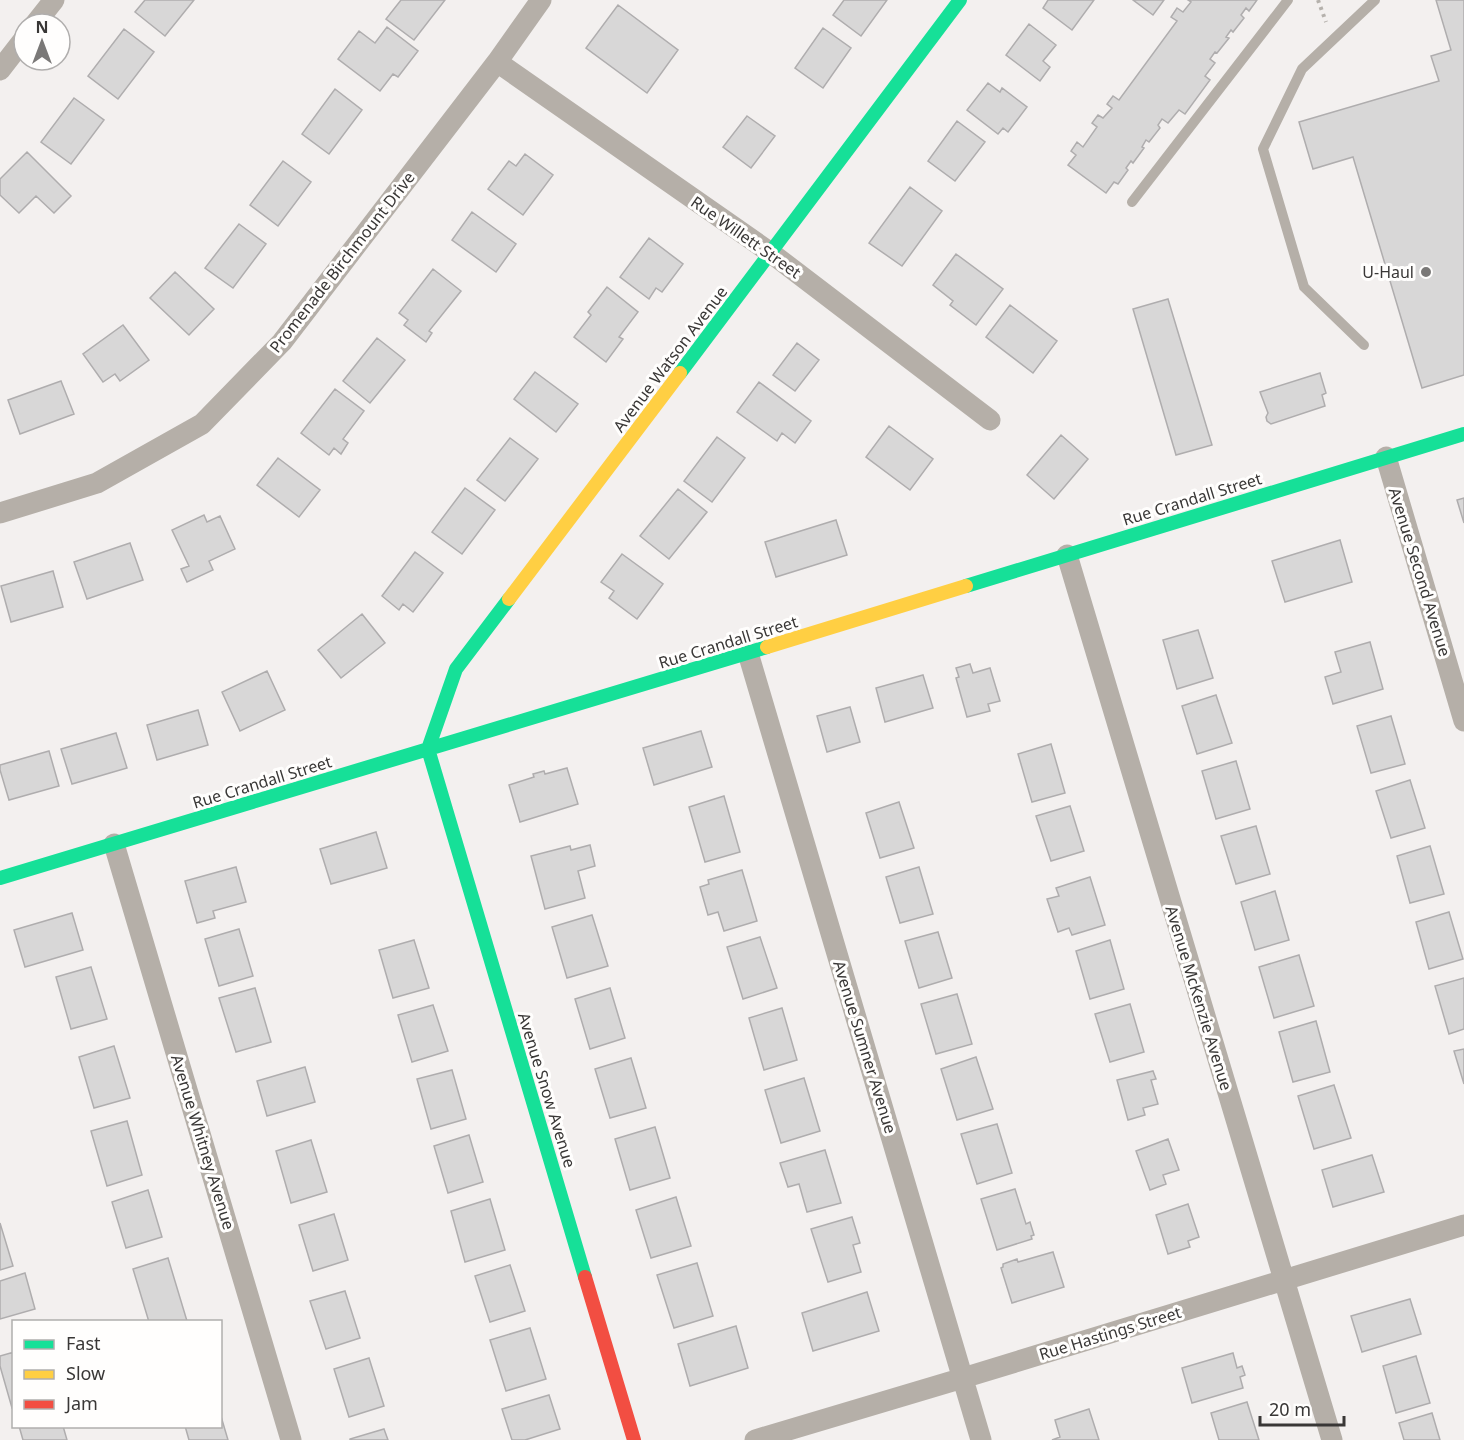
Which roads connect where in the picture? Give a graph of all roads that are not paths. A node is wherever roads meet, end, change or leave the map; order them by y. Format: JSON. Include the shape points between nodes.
{"nodes":[{"id":1,"x":54,"y":0,"type":"edge"},
{"id":2,"x":541,"y":0,"type":"edge"},
{"id":3,"x":960,"y":0,"type":"edge"},
{"id":4,"x":1288,"y":0,"type":"edge"},
{"id":5,"x":1375,"y":0,"type":"edge"},
{"id":6,"x":44,"y":12,"type":"edge"},
{"id":7,"x":12,"y":54,"type":"edge"},
{"id":8,"x":497,"y":62,"type":"junction"},
{"id":9,"x":0,"y":70,"type":"edge"},
{"id":10,"x":1132,"y":202,"type":"dead end"},
{"id":11,"x":771,"y":253,"type":"junction"},
{"id":12,"x":1364,"y":345,"type":"dead end"},
{"id":13,"x":990,"y":420,"type":"dead end"},
{"id":14,"x":1464,"y":434,"type":"edge"},
{"id":15,"x":1386,"y":457,"type":"junction"},
{"id":16,"x":0,"y":513,"type":"edge"},
{"id":17,"x":1067,"y":555,"type":"junction"},
{"id":18,"x":748,"y":653,"type":"junction"},
{"id":19,"x":1464,"y":721,"type":"edge"},
{"id":20,"x":428,"y":749,"type":"junction"},
{"id":21,"x":114,"y":844,"type":"junction"},
{"id":22,"x":0,"y":878,"type":"edge"},
{"id":23,"x":1464,"y":1225,"type":"edge"},
{"id":24,"x":1283,"y":1281,"type":"junction"},
{"id":25,"x":963,"y":1378,"type":"junction"},
{"id":26,"x":291,"y":1440,"type":"edge"},
{"id":27,"x":634,"y":1440,"type":"edge"},
{"id":28,"x":755,"y":1440,"type":"edge"},
{"id":29,"x":981,"y":1440,"type":"edge"},
{"id":30,"x":1332,"y":1440,"type":"edge"}],
"edges":[{"from":1,"to":6,"type":"street"},
{"from":2,"to":8,"type":"street","name":"Promenade Birchmount Drive"},
{"from":3,"to":11,"type":"street","name":"Avenue Watson Avenue"},
{"from":4,"to":10,"type":"lane"},
{"from":5,"to":12,"type":"lane","via":[[1302,69],[1263,149],[1304,287]]},
{"from":7,"to":9,"type":"street"},
{"from":8,"to":11,"type":"street","name":"Rue Willett Street"},
{"from":8,"to":16,"type":"street","name":"Promenade Birchmount Drive","via":[[282,342],[202,424],[97,483]]},
{"from":11,"to":13,"type":"street","name":"Rue Willett Street"},
{"from":11,"to":20,"type":"street","name":"Avenue Watson Avenue","via":[[456,669]]},
{"from":14,"to":15,"type":"street","name":"Rue Crandall Street"},
{"from":15,"to":17,"type":"street","name":"Rue Crandall Street"},
{"from":15,"to":19,"type":"street","name":"Avenue Second Avenue"},
{"from":17,"to":18,"type":"street","name":"Rue Crandall Street"},
{"from":17,"to":24,"type":"street","name":"Avenue McKenzie Avenue"},
{"from":18,"to":20,"type":"street","name":"Rue Crandall Street"},
{"from":18,"to":25,"type":"street","name":"Avenue Sumner Avenue"},
{"from":20,"to":21,"type":"street","name":"Rue Crandall Street"},
{"from":20,"to":27,"type":"street","name":"Avenue Snow Avenue"},
{"from":21,"to":22,"type":"street","name":"Rue Crandall Street"},
{"from":21,"to":26,"type":"street","name":"Avenue Whitney Avenue"},
{"from":23,"to":24,"type":"street","name":"Rue Hastings Street"},
{"from":24,"to":25,"type":"street","name":"Rue Hastings Street"},
{"from":24,"to":30,"type":"street","name":"Avenue McKenzie Avenue"},
{"from":25,"to":28,"type":"street","name":"Rue Hastings Street"},
{"from":25,"to":29,"type":"street","name":"Avenue Sumner Avenue"}]}
